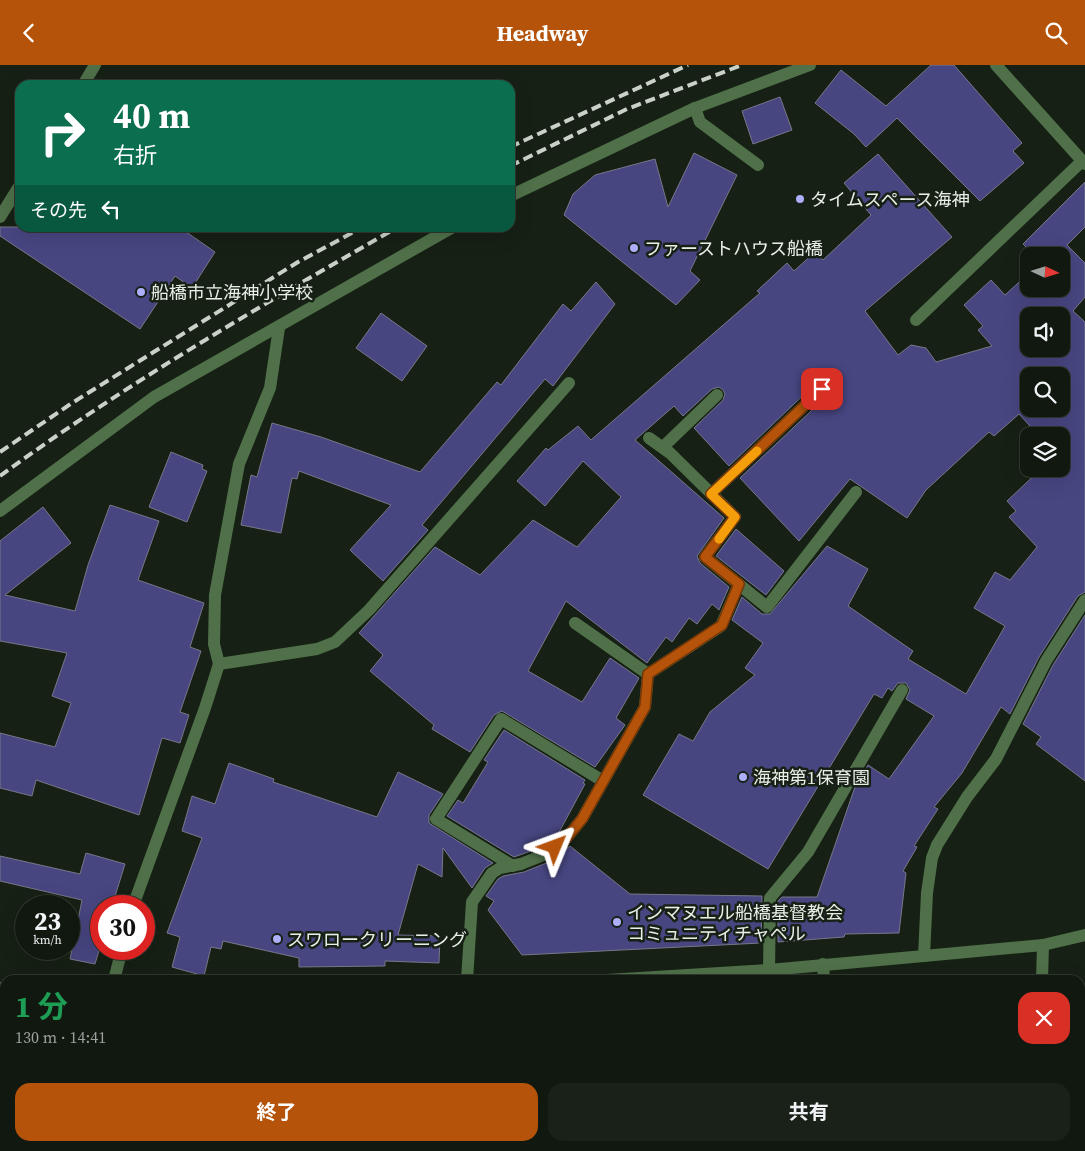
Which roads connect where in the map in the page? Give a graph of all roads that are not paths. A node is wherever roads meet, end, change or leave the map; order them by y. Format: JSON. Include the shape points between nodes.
{"nodes":[{"id":1,"x":96,"y":65,"type":"edge"},
{"id":2,"x":810,"y":65,"type":"edge"},
{"id":3,"x":996,"y":65,"type":"edge"},
{"id":4,"x":86,"y":80,"type":"edge"},
{"id":5,"x":695,"y":108,"type":"junction"},
{"id":6,"x":1084,"y":163,"type":"edge"},
{"id":7,"x":758,"y":165,"type":"dead end"},
{"id":8,"x":15,"y":193,"type":"edge"},
{"id":9,"x":515,"y":194,"type":"edge"},
{"id":10,"x":0,"y":217,"type":"edge"},
{"id":11,"x":444,"y":232,"type":"edge"},
{"id":12,"x":916,"y":320,"type":"dead end"},
{"id":13,"x":279,"y":328,"type":"junction"},
{"id":14,"x":569,"y":383,"type":"dead end"},
{"id":15,"x":822,"y":389,"type":"dead end"},
{"id":16,"x":717,"y":395,"type":"dead end"},
{"id":17,"x":649,"y":438,"type":"dead end"},
{"id":18,"x":662,"y":447,"type":"junction"},
{"id":19,"x":856,"y":492,"type":"dead end"},
{"id":20,"x":711,"y":494,"type":"junction"},
{"id":21,"x":0,"y":511,"type":"edge"},
{"id":22,"x":739,"y":584,"type":"junction"},
{"id":23,"x":1085,"y":600,"type":"edge"},
{"id":24,"x":575,"y":623,"type":"dead end"},
{"id":25,"x":219,"y":664,"type":"junction"},
{"id":26,"x":648,"y":674,"type":"junction"},
{"id":27,"x":902,"y":690,"type":"dead end"},
{"id":28,"x":603,"y":781,"type":"junction"},
{"id":29,"x":514,"y":865,"type":"junction"},
{"id":30,"x":136,"y":895,"type":"edge"},
{"id":31,"x":1085,"y":935,"type":"edge"},
{"id":32,"x":1043,"y":945,"type":"junction"},
{"id":33,"x":924,"y":956,"type":"junction"},
{"id":34,"x":119,"y":960,"type":"edge"},
{"id":35,"x":823,"y":964,"type":"junction"},
{"id":36,"x":769,"y":970,"type":"junction"},
{"id":37,"x":115,"y":975,"type":"edge"},
{"id":38,"x":467,"y":975,"type":"edge"},
{"id":39,"x":719,"y":975,"type":"edge"},
{"id":40,"x":824,"y":975,"type":"edge"},
{"id":41,"x":1042,"y":975,"type":"edge"}],
"edges":[{"from":1,"to":4,"type":"street"},
{"from":2,"to":5,"type":"street"},
{"from":3,"to":6,"type":"street"},
{"from":5,"to":7,"type":"street","via":[[700,122]]},
{"from":5,"to":9,"type":"street"},
{"from":6,"to":12,"type":"street"},
{"from":8,"to":10,"type":"street"},
{"from":11,"to":13,"type":"street"},
{"from":13,"to":21,"type":"street","via":[[154,397]]},
{"from":13,"to":25,"type":"street","via":[[270,388],[239,463],[215,595],[214,645]]},
{"from":14,"to":25,"type":"street","via":[[369,610],[335,642],[317,649]]},
{"from":15,"to":20,"type":"street"},
{"from":16,"to":18,"type":"street"},
{"from":17,"to":18,"type":"street"},
{"from":18,"to":20,"type":"street"},
{"from":19,"to":22,"type":"street","via":[[766,607]]},
{"from":20,"to":22,"type":"street","via":[[735,517],[705,557]]},
{"from":22,"to":26,"type":"street","via":[[722,625]]},
{"from":23,"to":33,"type":"street","via":[[1046,661],[996,759],[937,845],[927,893]]},
{"from":24,"to":26,"type":"street"},
{"from":25,"to":30,"type":"street"},
{"from":26,"to":28,"type":"street","via":[[645,707]]},
{"from":27,"to":36,"type":"street","via":[[808,852],[770,898]]},
{"from":28,"to":29,"type":"street","via":[[582,819],[564,841],[546,854]]},
{"from":28,"to":29,"type":"street","via":[[501,719],[436,819]]},
{"from":29,"to":38,"type":"street","via":[[500,867],[492,873],[472,902]]},
{"from":31,"to":32,"type":"street"},
{"from":32,"to":33,"type":"street"},
{"from":32,"to":41,"type":"street"},
{"from":33,"to":35,"type":"street"},
{"from":34,"to":37,"type":"street"},
{"from":35,"to":36,"type":"street"},
{"from":35,"to":40,"type":"street"},
{"from":36,"to":39,"type":"street"}]}
